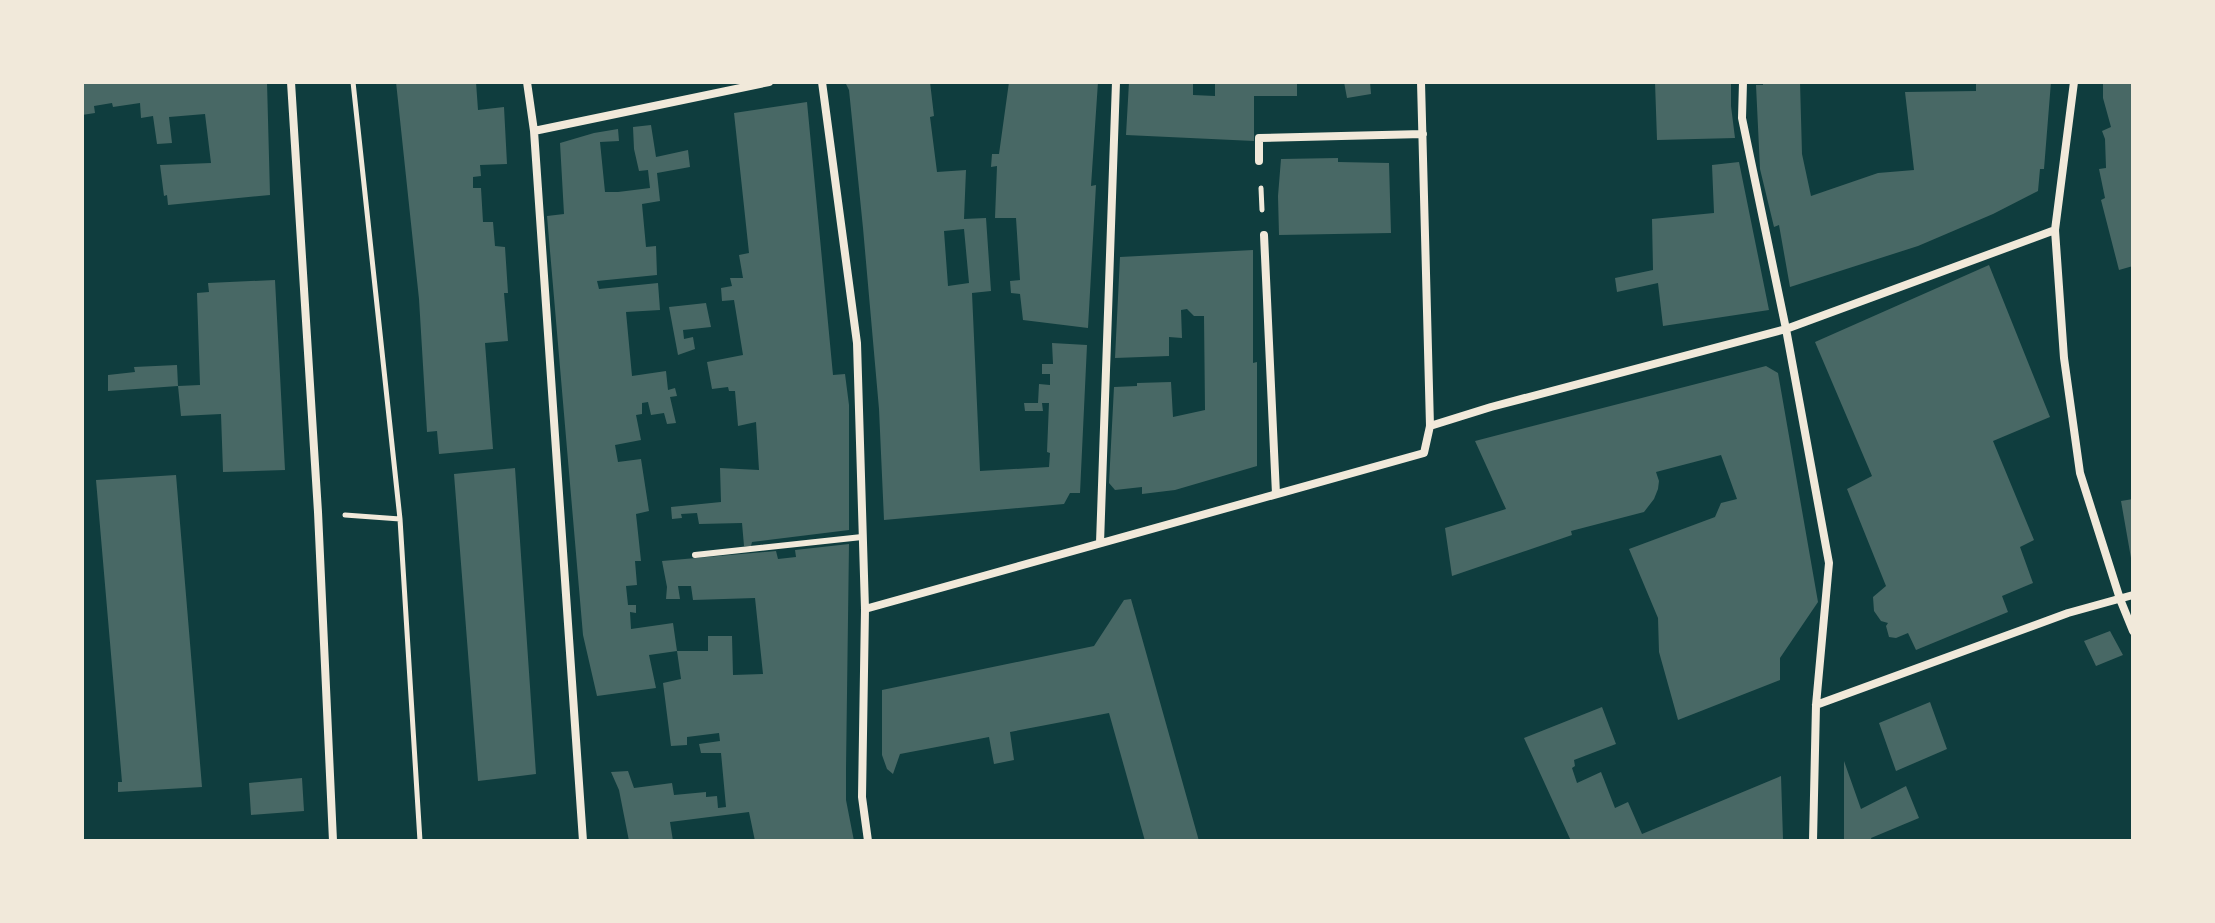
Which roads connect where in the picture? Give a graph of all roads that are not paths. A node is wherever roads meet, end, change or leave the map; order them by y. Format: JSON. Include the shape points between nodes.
{"nodes":[{"id":1,"x":291,"y":82,"type":"edge"},
{"id":2,"x":527,"y":82,"type":"edge"},
{"id":3,"x":769,"y":82,"type":"edge"},
{"id":4,"x":822,"y":82,"type":"edge"},
{"id":5,"x":1116,"y":82,"type":"edge"},
{"id":6,"x":1421,"y":82,"type":"edge"},
{"id":7,"x":1743,"y":82,"type":"edge"},
{"id":8,"x":2074,"y":82,"type":"edge"},
{"id":9,"x":534,"y":131,"type":"junction"},
{"id":10,"x":1423,"y":134,"type":"junction"},
{"id":11,"x":1259,"y":161,"type":"road end"},
{"id":12,"x":2055,"y":230,"type":"junction"},
{"id":13,"x":1264,"y":235,"type":"road end"},
{"id":14,"x":1786,"y":329,"type":"junction"},
{"id":15,"x":1430,"y":426,"type":"junction"},
{"id":16,"x":1276,"y":494,"type":"junction"},
{"id":17,"x":862,"y":537,"type":"junction"},
{"id":18,"x":1100,"y":543,"type":"junction"},
{"id":19,"x":695,"y":555,"type":"dead end"},
{"id":20,"x":2133,"y":595,"type":"edge"},
{"id":21,"x":2120,"y":599,"type":"junction"},
{"id":22,"x":865,"y":609,"type":"junction"},
{"id":23,"x":2133,"y":631,"type":"edge"},
{"id":24,"x":1816,"y":705,"type":"junction"},
{"id":25,"x":333,"y":841,"type":"edge"},
{"id":26,"x":583,"y":841,"type":"edge"},
{"id":27,"x":868,"y":841,"type":"edge"},
{"id":28,"x":1813,"y":841,"type":"edge"}],
"edges":[{"from":1,"to":25,"type":"street"},
{"from":2,"to":9,"type":"street"},
{"from":3,"to":9,"type":"street"},
{"from":4,"to":17,"type":"street","via":[[857,343]]},
{"from":5,"to":18,"type":"street"},
{"from":6,"to":10,"type":"street"},
{"from":7,"to":14,"type":"street","via":[[1742,118]]},
{"from":8,"to":12,"type":"street"},
{"from":9,"to":26,"type":"street"},
{"from":10,"to":11,"type":"street","via":[[1259,138]]},
{"from":10,"to":15,"type":"street"},
{"from":12,"to":14,"type":"street"},
{"from":12,"to":21,"type":"street","via":[[2064,358],[2080,473]]},
{"from":13,"to":16,"type":"street"},
{"from":14,"to":15,"type":"street"},
{"from":14,"to":24,"type":"street","via":[[1829,563]]},
{"from":15,"to":16,"type":"street","via":[[1424,453]]},
{"from":16,"to":18,"type":"street"},
{"from":17,"to":19,"type":"lane"},
{"from":17,"to":22,"type":"street"},
{"from":18,"to":22,"type":"street"},
{"from":20,"to":21,"type":"street"},
{"from":21,"to":23,"type":"street"},
{"from":21,"to":24,"type":"street"},
{"from":22,"to":27,"type":"street","via":[[862,797]]},
{"from":24,"to":28,"type":"street"}]}
